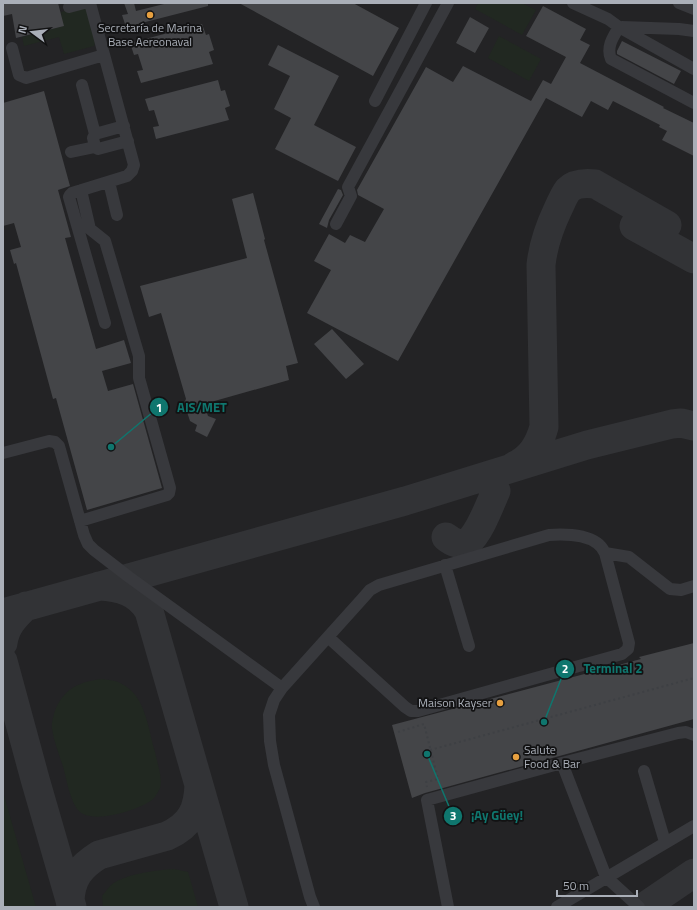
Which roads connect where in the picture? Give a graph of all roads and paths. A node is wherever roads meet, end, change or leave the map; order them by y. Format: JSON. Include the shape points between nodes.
{"nodes":[{"id":1,"x":84,"y":3,"type":"edge"},
{"id":2,"x":90,"y":3,"type":"edge"},
{"id":3,"x":426,"y":3,"type":"edge"},
{"id":4,"x":448,"y":3,"type":"edge"},
{"id":5,"x":573,"y":3,"type":"edge"},
{"id":6,"x":679,"y":3,"type":"edge"},
{"id":7,"x":68,"y":8,"type":"dead end"},
{"id":8,"x":694,"y":9,"type":"edge"},
{"id":9,"x":619,"y":27,"type":"junction"},
{"id":10,"x":694,"y":31,"type":"edge"},
{"id":11,"x":12,"y":48,"type":"dead end"},
{"id":12,"x":104,"y":55,"type":"junction"},
{"id":13,"x":694,"y":69,"type":"edge"},
{"id":14,"x":82,"y":85,"type":"dead end"},
{"id":15,"x":375,"y":101,"type":"dead end"},
{"id":16,"x":694,"y":103,"type":"edge"},
{"id":17,"x":124,"y":126,"type":"junction"},
{"id":18,"x":95,"y":134,"type":"junction"},
{"id":19,"x":128,"y":141,"type":"junction"},
{"id":20,"x":95,"y":147,"type":"junction"},
{"id":21,"x":71,"y":152,"type":"dead end"},
{"id":22,"x":109,"y":182,"type":"junction"},
{"id":23,"x":81,"y":190,"type":"junction"},
{"id":24,"x":117,"y":215,"type":"dead end"},
{"id":25,"x":336,"y":224,"type":"dead end"},
{"id":26,"x":105,"y":323,"type":"dead end"},
{"id":27,"x":3,"y":453,"type":"edge"},
{"id":28,"x":80,"y":521,"type":"junction"},
{"id":29,"x":605,"y":553,"type":"junction"},
{"id":30,"x":445,"y":565,"type":"junction"},
{"id":31,"x":694,"y":586,"type":"edge"},
{"id":32,"x":328,"y":637,"type":"junction"},
{"id":33,"x":469,"y":646,"type":"dead end"},
{"id":34,"x":694,"y":678,"type":"edge"},
{"id":35,"x":282,"y":688,"type":"junction"},
{"id":36,"x":398,"y":732,"type":"dead end"},
{"id":37,"x":694,"y":735,"type":"edge"},
{"id":38,"x":430,"y":750,"type":"junction"},
{"id":39,"x":562,"y":763,"type":"junction"},
{"id":40,"x":644,"y":771,"type":"dead end"},
{"id":41,"x":427,"y":787,"type":"dead end"},
{"id":42,"x":694,"y":826,"type":"edge"},
{"id":43,"x":666,"y":842,"type":"junction"},
{"id":44,"x":606,"y":877,"type":"junction"},
{"id":45,"x":314,"y":907,"type":"edge"},
{"id":46,"x":448,"y":907,"type":"edge"},
{"id":47,"x":557,"y":907,"type":"edge"},
{"id":48,"x":639,"y":907,"type":"edge"}],
"edges":[{"from":1,"to":7,"type":"lane"},
{"from":2,"to":12,"type":"lane"},
{"from":3,"to":15,"type":"lane"},
{"from":4,"to":25,"type":"lane","via":[[348,187],[351,196]]},
{"from":5,"to":9,"type":"lane","via":[[608,19]]},
{"from":6,"to":8,"type":"lane"},
{"from":9,"to":10,"type":"lane"},
{"from":9,"to":13,"type":"lane"},
{"from":9,"to":16,"type":"lane","via":[[609,47],[611,59]]},
{"from":11,"to":12,"type":"lane","via":[[19,75],[26,78]]},
{"from":12,"to":17,"type":"lane"},
{"from":14,"to":18,"type":"lane"},
{"from":17,"to":18,"type":"lane"},
{"from":17,"to":19,"type":"lane"},
{"from":18,"to":20,"type":"lane"},
{"from":19,"to":20,"type":"lane","via":[[101,149]]},
{"from":19,"to":22,"type":"lane","via":[[134,165],[132,172]]},
{"from":20,"to":21,"type":"lane"},
{"from":22,"to":23,"type":"lane"},
{"from":22,"to":24,"type":"lane"},
{"from":23,"to":26,"type":"lane","via":[[72,193],[69,198]]},
{"from":23,"to":28,"type":"lane","via":[[90,229],[106,241],[138,356],[139,378],[170,493]]},
{"from":27,"to":28,"type":"lane","via":[[49,441],[55,442],[59,446]]},
{"from":28,"to":35,"type":"lane","via":[[88,544],[94,550]]},
{"from":29,"to":30,"type":"lane","via":[[598,543],[590,539],[566,534],[549,534]]},
{"from":29,"to":31,"type":"lane","via":[[628,557],[670,589],[681,590]]},
{"from":29,"to":32,"type":"lane","via":[[629,643],[628,649],[622,654],[411,711]]},
{"from":30,"to":32,"type":"lane","via":[[379,584],[370,590]]},
{"from":30,"to":33,"type":"lane"},
{"from":32,"to":35,"type":"lane"},
{"from":34,"to":38,"type":"path"},
{"from":35,"to":45,"type":"lane","via":[[274,700],[269,715],[270,742],[274,765]]},
{"from":36,"to":38,"type":"path","via":[[424,724]]},
{"from":37,"to":39,"type":"lane","via":[[678,733]]},
{"from":38,"to":41,"type":"path","via":[[438,779],[426,782]]},
{"from":39,"to":44,"type":"lane"},
{"from":39,"to":46,"type":"lane","via":[[427,800]]},
{"from":40,"to":43,"type":"lane"},
{"from":42,"to":43,"type":"lane"},
{"from":43,"to":44,"type":"lane"},
{"from":44,"to":47,"type":"lane"},
{"from":44,"to":48,"type":"lane"}]}
